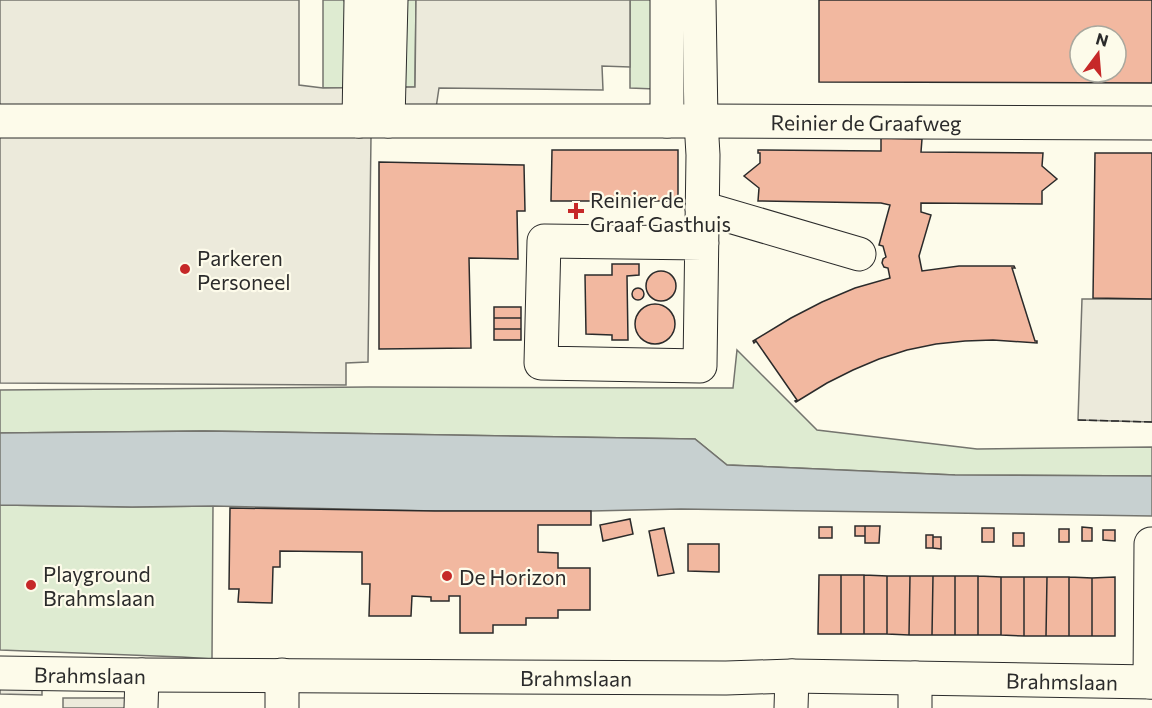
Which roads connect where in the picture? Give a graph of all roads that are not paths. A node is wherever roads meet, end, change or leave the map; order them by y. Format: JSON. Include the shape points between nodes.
{"nodes":[{"id":1,"x":360,"y":0,"type":"edge"},
{"id":2,"x":391,"y":0,"type":"edge"},
{"id":3,"x":667,"y":0,"type":"edge"},
{"id":4,"x":699,"y":0,"type":"edge"},
{"id":5,"x":0,"y":121,"type":"edge"},
{"id":6,"x":373,"y":121,"type":"junction"},
{"id":7,"x":667,"y":121,"type":"junction"},
{"id":8,"x":701,"y":121,"type":"junction"},
{"id":9,"x":1152,"y":123,"type":"edge"},
{"id":10,"x":702,"y":208,"type":"junction"},
{"id":11,"x":702,"y":243,"type":"junction"},
{"id":12,"x":859,"y":254,"type":"dead end"},
{"id":13,"x":1151,"y":544,"type":"edge"},
{"id":14,"x":0,"y":673,"type":"edge"},
{"id":15,"x":142,"y":675,"type":"junction"},
{"id":16,"x":282,"y":675,"type":"junction"},
{"id":17,"x":792,"y":676,"type":"junction"},
{"id":18,"x":1151,"y":682,"type":"edge"},
{"id":19,"x":915,"y":693,"type":"edge"},
{"id":20,"x":141,"y":708,"type":"edge"},
{"id":21,"x":282,"y":708,"type":"edge"},
{"id":22,"x":791,"y":708,"type":"edge"}],
"edges":[{"from":1,"to":6,"type":"street"},
{"from":2,"to":6,"type":"street"},
{"from":3,"to":7,"type":"street"},
{"from":4,"to":8,"type":"street"},
{"from":5,"to":6,"type":"street","name":"Reinier de Graafweg"},
{"from":6,"to":7,"type":"street","name":"Reinier de Graafweg"},
{"from":7,"to":8,"type":"street","name":"Reinier de Graafweg"},
{"from":8,"to":9,"type":"street","name":"Reinier de Graafweg"},
{"from":8,"to":10,"type":"street"},
{"from":10,"to":11,"type":"street"},
{"from":10,"to":12,"type":"street"},
{"from":11,"to":11,"type":"street","via":[[699,366],[541,363],[544,241]]},
{"from":13,"to":18,"type":"street"},
{"from":14,"to":15,"type":"street","name":"Brahmslaan"},
{"from":15,"to":16,"type":"street","name":"Brahmslaan"},
{"from":15,"to":20,"type":"street"},
{"from":16,"to":17,"type":"street","name":"Brahmslaan"},
{"from":16,"to":21,"type":"street"},
{"from":17,"to":19,"type":"street","name":"Brahmslaan"},
{"from":17,"to":22,"type":"street"},
{"from":18,"to":19,"type":"street","name":"Brahmslaan"}]}
